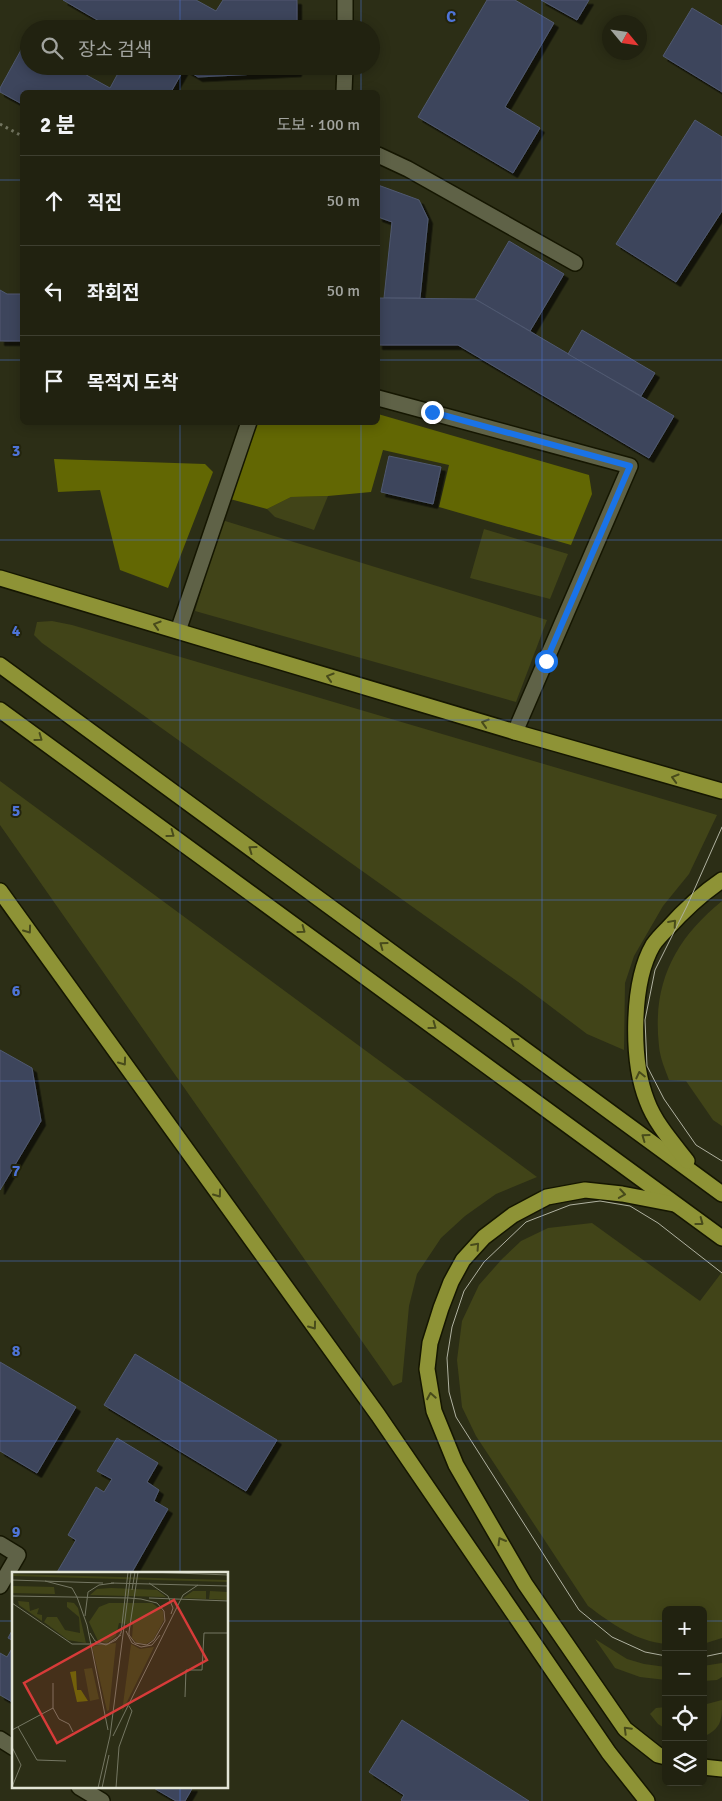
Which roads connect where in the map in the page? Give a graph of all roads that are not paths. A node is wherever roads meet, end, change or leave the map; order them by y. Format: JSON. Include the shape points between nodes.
{"nodes":[{"id":1,"x":345,"y":0,"type":"edge"},
{"id":2,"x":345,"y":20,"type":"edge"},
{"id":3,"x":345,"y":75,"type":"edge"},
{"id":4,"x":344,"y":90,"type":"edge"},
{"id":5,"x":380,"y":156,"type":"edge"},
{"id":6,"x":575,"y":263,"type":"dead end"},
{"id":7,"x":380,"y":399,"type":"edge"},
{"id":8,"x":248,"y":425,"type":"edge"},
{"id":9,"x":0,"y":578,"type":"edge"},
{"id":10,"x":178,"y":631,"type":"junction"},
{"id":11,"x":0,"y":665,"type":"edge"},
{"id":12,"x":0,"y":710,"type":"edge"},
{"id":13,"x":515,"y":732,"type":"junction"},
{"id":14,"x":722,"y":791,"type":"edge"},
{"id":15,"x":722,"y":880,"type":"edge"},
{"id":16,"x":0,"y":890,"type":"edge"},
{"id":17,"x":698,"y":1176,"type":"junction"},
{"id":18,"x":722,"y":1194,"type":"edge"},
{"id":19,"x":679,"y":1205,"type":"junction"},
{"id":20,"x":722,"y":1238,"type":"edge"},
{"id":21,"x":0,"y":1544,"type":"edge"},
{"id":22,"x":0,"y":1586,"type":"edge"},
{"id":23,"x":0,"y":1739,"type":"edge"},
{"id":24,"x":12,"y":1747,"type":"edge"},
{"id":25,"x":662,"y":1756,"type":"edge"},
{"id":26,"x":707,"y":1767,"type":"edge"},
{"id":27,"x":722,"y":1769,"type":"edge"},
{"id":28,"x":81,"y":1788,"type":"edge"},
{"id":29,"x":102,"y":1801,"type":"edge"},
{"id":30,"x":647,"y":1801,"type":"edge"}],
"edges":[{"from":1,"to":2,"type":"street"},
{"from":3,"to":4,"type":"street"},
{"from":5,"to":6,"type":"street","via":[[408,168]]},
{"from":7,"to":13,"type":"street","via":[[630,466]]},
{"from":8,"to":10,"type":"street"},
{"from":10,"to":9,"type":"highway","one_way":true},
{"from":13,"to":10,"type":"highway","one_way":true},
{"from":17,"to":11,"type":"highway","one_way":true},
{"from":12,"to":19,"type":"highway","one_way":true},
{"from":14,"to":13,"type":"highway","one_way":true},
{"from":17,"to":15,"type":"highway","one_way":true,"via":[[662,1129],[647,1102],[638,1070],[638,994],[644,965],[654,944],[687,906]]},
{"from":16,"to":30,"type":"highway","one_way":true,"via":[[378,1415],[609,1752]]},
{"from":17,"to":18,"type":"highway"},
{"from":19,"to":20,"type":"highway","one_way":true},
{"from":25,"to":19,"type":"highway","one_way":true,"via":[[625,1729],[525,1584],[456,1465],[434,1411],[426,1369],[440,1308],[463,1260],[484,1237],[513,1215],[547,1197],[585,1190]]},
{"from":21,"to":22,"type":"street","via":[[18,1555]]},
{"from":23,"to":24,"type":"street"},
{"from":26,"to":27,"type":"highway"},
{"from":28,"to":29,"type":"street"}]}
